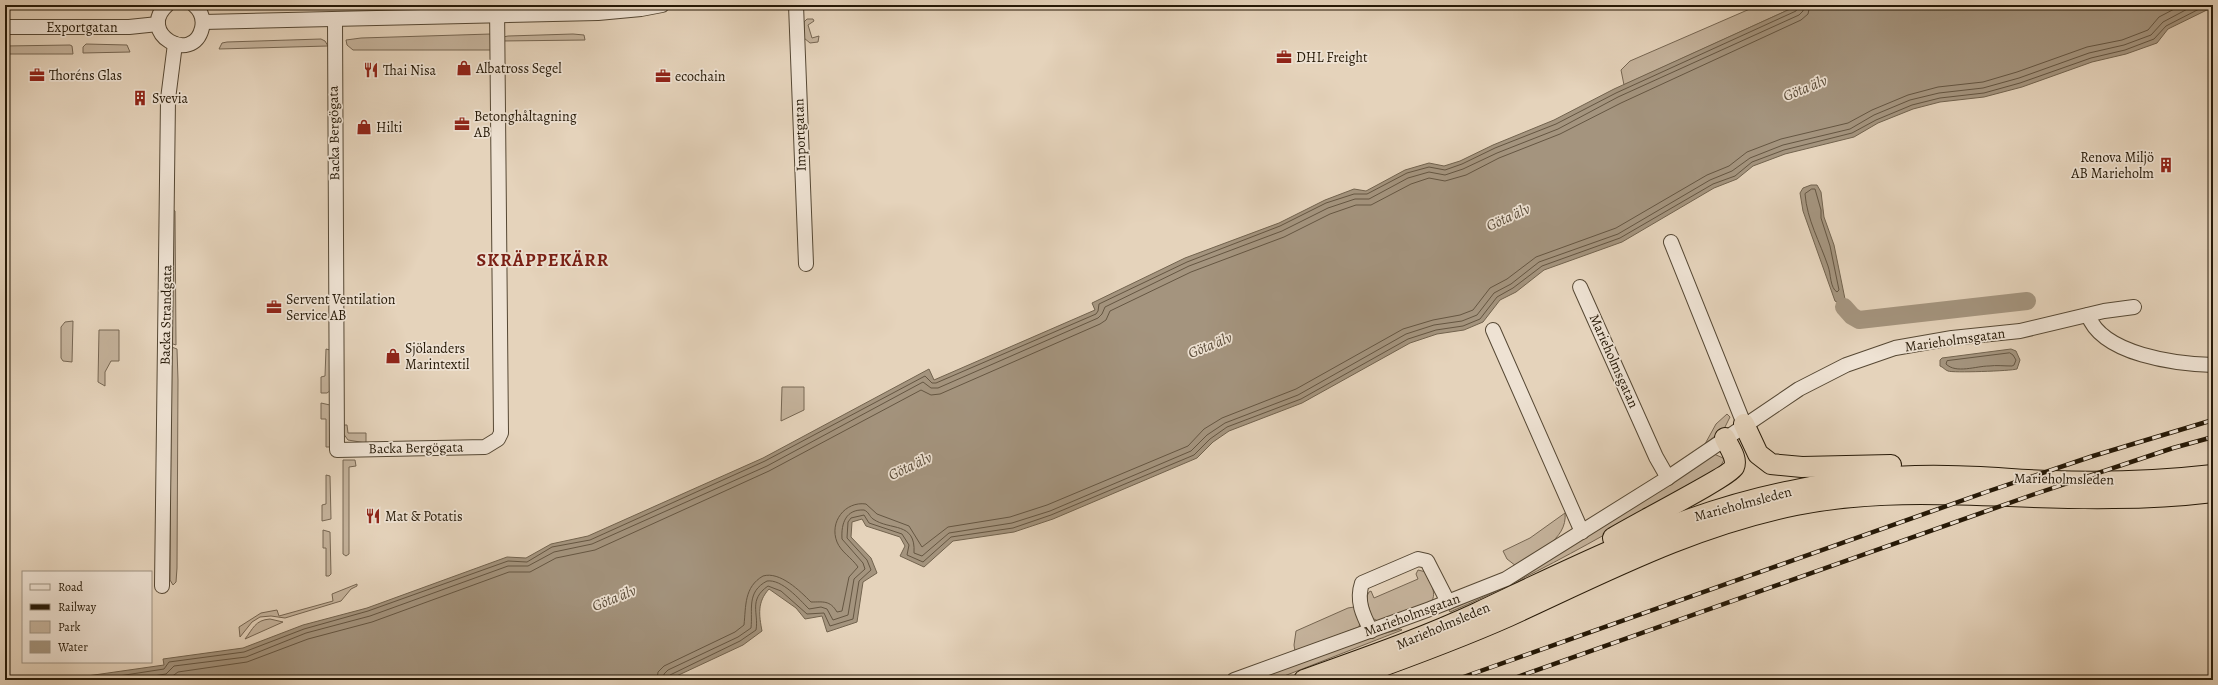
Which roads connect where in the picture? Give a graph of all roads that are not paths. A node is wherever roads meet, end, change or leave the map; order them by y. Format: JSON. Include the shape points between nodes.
{"nodes":[{"id":1,"x":167,"y":5,"type":"edge"},
{"id":2,"x":194,"y":5,"type":"edge"},
{"id":3,"x":662,"y":5,"type":"edge"},
{"id":4,"x":796,"y":5,"type":"edge"},
{"id":5,"x":497,"y":10,"type":"edge"},
{"id":6,"x":334,"y":20,"type":"junction"},
{"id":7,"x":203,"y":22,"type":"junction"},
{"id":8,"x":158,"y":24,"type":"junction"},
{"id":9,"x":5,"y":27,"type":"edge"},
{"id":10,"x":175,"y":44,"type":"junction"},
{"id":11,"x":1671,"y":242,"type":"dead end"},
{"id":12,"x":806,"y":264,"type":"dead end"},
{"id":13,"x":1580,"y":287,"type":"dead end"},
{"id":14,"x":2134,"y":307,"type":"dead end"},
{"id":15,"x":2088,"y":315,"type":"junction"},
{"id":16,"x":1493,"y":330,"type":"dead end"},
{"id":17,"x":2213,"y":365,"type":"edge"},
{"id":18,"x":1744,"y":424,"type":"junction"},
{"id":19,"x":1725,"y":438,"type":"junction"},
{"id":20,"x":2213,"y":475,"type":"edge"},
{"id":21,"x":1668,"y":478,"type":"junction"},
{"id":22,"x":2052,"y":481,"type":"junction"},
{"id":23,"x":2213,"y":492,"type":"edge"},
{"id":24,"x":1582,"y":532,"type":"junction"},
{"id":25,"x":1547,"y":578,"type":"junction"},
{"id":26,"x":162,"y":586,"type":"dead end"},
{"id":27,"x":1448,"y":602,"type":"junction"},
{"id":28,"x":1371,"y":631,"type":"junction"},
{"id":29,"x":1234,"y":680,"type":"edge"},
{"id":30,"x":1304,"y":680,"type":"edge"},
{"id":31,"x":1344,"y":680,"type":"edge"}],
"edges":[{"from":1,"to":8,"type":"street","via":[[160,14]]},
{"from":2,"to":7,"type":"street","via":[[200,12]]},
{"from":3,"to":5,"type":"street","via":[[598,13]]},
{"from":4,"to":12,"type":"street","name":"Importgatan"},
{"from":5,"to":6,"type":"street"},
{"from":5,"to":6,"type":"street","name":"Backa Bergögata","via":[[500,433],[498,439],[485,447],[337,450]]},
{"from":6,"to":7,"type":"street"},
{"from":7,"to":10,"type":"street","via":[[201,32],[194,40],[186,44]]},
{"from":8,"to":9,"type":"street","name":"Exportgatan","via":[[129,27]]},
{"from":8,"to":10,"type":"street","via":[[163,37]]},
{"from":10,"to":26,"type":"street","name":"Backa Strandgata","via":[[168,98]]},
{"from":11,"to":18,"type":"street"},
{"from":13,"to":21,"type":"street","name":"Marieholmsgatan","via":[[1656,457]]},
{"from":14,"to":15,"type":"street","name":"Marieholmsgatan"},
{"from":15,"to":17,"type":"street","via":[[2091,324],[2105,336],[2129,350],[2169,361]]},
{"from":15,"to":18,"type":"street","name":"Marieholmsgatan","via":[[2020,331],[1952,338],[1877,353],[1846,365],[1799,389]]},
{"from":16,"to":24,"type":"street"},
{"from":18,"to":19,"type":"street","name":"Marieholmsgatan"},
{"from":18,"to":22,"type":"highway","via":[[1758,454],[1771,464],[1802,467],[1975,464]]},
{"from":19,"to":21,"type":"street","name":"Marieholmsgatan"},
{"from":19,"to":25,"type":"highway","via":[[1734,459],[1735,465],[1731,471]]},
{"from":20,"to":22,"type":"highway","name":"Marieholmsleden","via":[[2174,479]]},
{"from":21,"to":24,"type":"street","name":"Marieholmsgatan"},
{"from":22,"to":25,"type":"highway","name":"Marieholmsleden","via":[[1958,476],[1893,477],[1790,491],[1688,519]]},
{"from":23,"to":31,"type":"highway","name":"Marieholmsleden","via":[[2113,498],[1866,495],[1797,505],[1724,524],[1676,540],[1480,628]]},
{"from":24,"to":27,"type":"street","name":"Marieholmsgatan","via":[[1506,579]]},
{"from":25,"to":30,"type":"highway","name":"Marieholmsleden","via":[[1450,625]]},
{"from":27,"to":28,"type":"street","name":"Marieholmsgatan"},
{"from":27,"to":28,"type":"street","via":[[1428,560],[1418,559],[1362,584],[1359,593],[1361,610]]},
{"from":28,"to":29,"type":"street","name":"Marieholmsgatan"}]}
